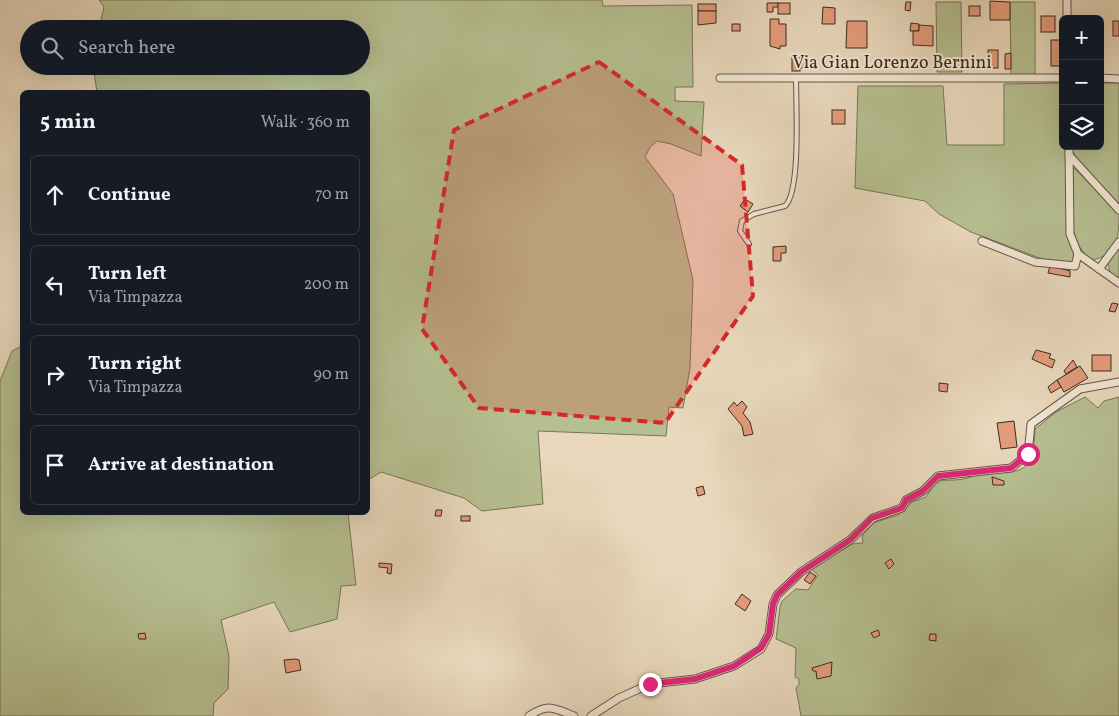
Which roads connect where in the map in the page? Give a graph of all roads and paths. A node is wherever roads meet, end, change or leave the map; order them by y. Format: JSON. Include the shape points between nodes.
{"nodes":[{"id":1,"x":1067,"y":0,"type":"edge"},
{"id":2,"x":1067,"y":15,"type":"edge"},
{"id":3,"x":720,"y":78,"type":"dead end"},
{"id":4,"x":796,"y":78,"type":"junction"},
{"id":5,"x":1059,"y":78,"type":"edge"},
{"id":6,"x":1104,"y":78,"type":"edge"},
{"id":7,"x":1119,"y":79,"type":"edge"},
{"id":8,"x":1069,"y":150,"type":"edge"},
{"id":9,"x":1069,"y":155,"type":"junction"},
{"id":10,"x":1119,"y":210,"type":"edge"},
{"id":11,"x":982,"y":241,"type":"dead end"},
{"id":12,"x":1119,"y":242,"type":"edge"},
{"id":13,"x":749,"y":244,"type":"dead end"},
{"id":14,"x":1078,"y":254,"type":"junction"},
{"id":15,"x":1099,"y":269,"type":"junction"},
{"id":16,"x":1119,"y":283,"type":"edge"},
{"id":17,"x":1119,"y":382,"type":"edge"},
{"id":18,"x":529,"y":716,"type":"edge"},
{"id":19,"x":574,"y":716,"type":"edge"},
{"id":20,"x":591,"y":716,"type":"edge"}],
"edges":[{"from":1,"to":2,"type":"street"},
{"from":3,"to":4,"type":"street","name":"Via Gian Lorenzo Bernini"},
{"from":4,"to":5,"type":"street","name":"Via Gian Lorenzo Bernini"},
{"from":4,"to":13,"type":"lane","via":[[792,196],[785,206],[742,220],[740,230]]},
{"from":6,"to":7,"type":"street"},
{"from":8,"to":9,"type":"street"},
{"from":9,"to":10,"type":"street"},
{"from":9,"to":14,"type":"street","via":[[1070,234]]},
{"from":11,"to":14,"type":"street","via":[[1026,259],[1072,267]]},
{"from":12,"to":15,"type":"street"},
{"from":14,"to":15,"type":"street"},
{"from":15,"to":16,"type":"street"},
{"from":17,"to":20,"type":"street","via":[[1080,389],[1031,424],[1028,454],[1011,468],[944,474],[906,500],[902,508],[872,518],[850,540],[801,572],[777,595],[769,634],[761,648],[734,666],[695,679],[650,684]]},
{"from":18,"to":19,"type":"street","via":[[544,707]]}]}
